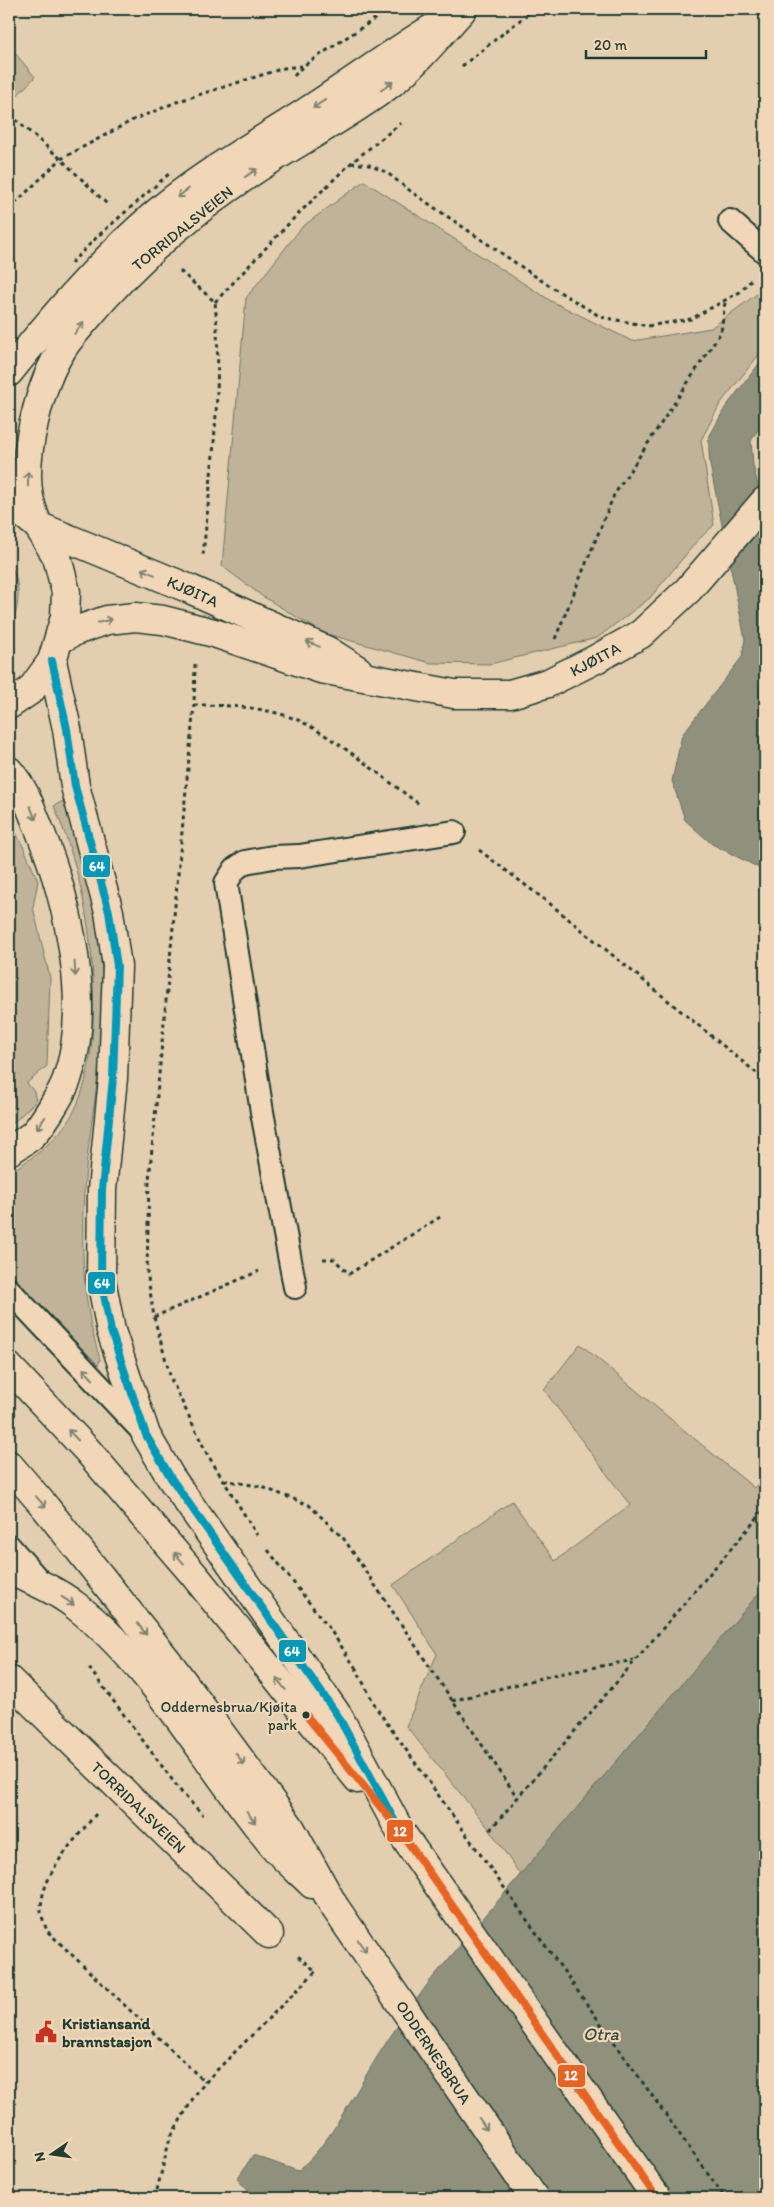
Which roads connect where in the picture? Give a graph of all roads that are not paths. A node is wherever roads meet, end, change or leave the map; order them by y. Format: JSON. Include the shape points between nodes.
{"nodes":[{"id":1,"x":462,"y":9,"type":"edge"},
{"id":2,"x":730,"y":221,"type":"dead end"},
{"id":3,"x":765,"y":252,"type":"edge"},
{"id":4,"x":9,"y":372,"type":"edge"},
{"id":5,"x":765,"y":500,"type":"edge"},
{"id":6,"x":9,"y":502,"type":"edge"},
{"id":7,"x":38,"y":526,"type":"junction"},
{"id":8,"x":56,"y":650,"type":"junction"},
{"id":9,"x":370,"y":677,"type":"junction"},
{"id":10,"x":9,"y":705,"type":"edge"},
{"id":11,"x":9,"y":771,"type":"edge"},
{"id":12,"x":454,"y":832,"type":"road end"},
{"id":13,"x":9,"y":1151,"type":"edge"},
{"id":14,"x":295,"y":1287,"type":"dead end"},
{"id":15,"x":9,"y":1290,"type":"edge"},
{"id":16,"x":9,"y":1366,"type":"edge"},
{"id":17,"x":146,"y":1435,"type":"junction"},
{"id":18,"x":9,"y":1465,"type":"edge"},
{"id":19,"x":9,"y":1546,"type":"edge"},
{"id":20,"x":9,"y":1571,"type":"edge"},
{"id":21,"x":42,"y":1584,"type":"junction"},
{"id":22,"x":9,"y":1680,"type":"edge"},
{"id":23,"x":400,"y":1831,"type":"junction"},
{"id":24,"x":334,"y":1906,"type":"junction"},
{"id":25,"x":269,"y":1934,"type":"dead end"},
{"id":26,"x":534,"y":2198,"type":"edge"},
{"id":27,"x":657,"y":2198,"type":"edge"}],
"edges":[{"from":1,"to":4,"type":"main road","name":"TORRIDALSVEIEN","one_way":true,"via":[[236,155],[155,214],[92,274]]},
{"from":7,"to":1,"type":"main road","name":"TORRIDALSVEIEN","one_way":true,"via":[[27,479],[30,450],[42,390],[62,348],[110,290],[150,250],[200,208],[391,83]]},
{"from":2,"to":3,"type":"lane"},
{"from":5,"to":9,"type":"main road","name":"KJØITA","via":[[688,590],[641,634],[548,683],[510,694],[454,694]]},
{"from":6,"to":7,"type":"main road"},
{"from":7,"to":8,"type":"main road","via":[[57,557],[66,592],[65,617]]},
{"from":9,"to":7,"type":"main road","name":"KJØITA","one_way":true,"via":[[328,651]]},
{"from":8,"to":9,"type":"main road","name":"KJØITA","one_way":true,"via":[[78,630],[107,620],[135,617],[163,620],[214,633],[321,669]]},
{"from":8,"to":10,"type":"main road","via":[[31,690]]},
{"from":8,"to":17,"type":"main road","via":[[75,786],[109,912],[117,966],[113,1078],[102,1190],[101,1279],[111,1331]]},
{"from":11,"to":13,"type":"main road","one_way":true,"via":[[23,788],[54,864],[74,944],[77,999],[76,1046],[67,1080],[32,1136]]},
{"from":12,"to":14,"type":"lane","via":[[245,862],[228,877],[227,896],[262,1112]]},
{"from":17,"to":15,"type":"lane","one_way":true},
{"from":23,"to":16,"type":"main road","one_way":true,"via":[[195,1576],[87,1450]]},
{"from":17,"to":23,"type":"main road","via":[[171,1478],[338,1716]]},
{"from":18,"to":24,"type":"main road","one_way":true,"via":[[170,1663],[290,1827]]},
{"from":19,"to":21,"type":"lane"},
{"from":20,"to":21,"type":"main road"},
{"from":21,"to":24,"type":"main road","one_way":true,"via":[[76,1606],[109,1636],[148,1680],[272,1845]]},
{"from":22,"to":25,"type":"main road","name":"TORRIDALSVEIEN"},
{"from":23,"to":27,"type":"main road","bridge":true},
{"from":24,"to":26,"type":"main road","name":"ODDERNESBRUA","one_way":true,"bridge":true}]}
